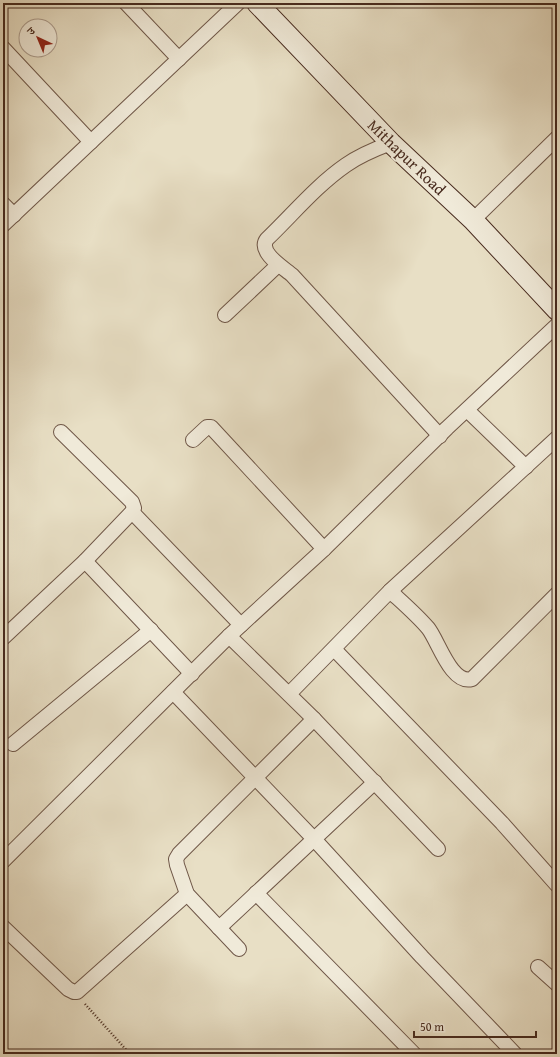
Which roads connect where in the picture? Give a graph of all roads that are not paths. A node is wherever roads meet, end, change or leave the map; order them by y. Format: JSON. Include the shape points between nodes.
{"nodes":[{"id":1,"x":126,"y":3,"type":"edge"},
{"id":2,"x":238,"y":3,"type":"edge"},
{"id":3,"x":257,"y":3,"type":"edge"},
{"id":4,"x":3,"y":48,"type":"edge"},
{"id":5,"x":178,"y":59,"type":"junction"},
{"id":6,"x":557,"y":138,"type":"edge"},
{"id":7,"x":91,"y":142,"type":"junction"},
{"id":8,"x":391,"y":143,"type":"junction"},
{"id":9,"x":3,"y":204,"type":"edge"},
{"id":10,"x":14,"y":215,"type":"junction"},
{"id":11,"x":473,"y":220,"type":"junction"},
{"id":12,"x":3,"y":225,"type":"edge"},
{"id":13,"x":278,"y":264,"type":"junction"},
{"id":14,"x":557,"y":310,"type":"edge"},
{"id":15,"x":225,"y":315,"type":"dead end"},
{"id":16,"x":557,"y":325,"type":"edge"},
{"id":17,"x":467,"y":410,"type":"junction"},
{"id":18,"x":60,"y":432,"type":"dead end"},
{"id":19,"x":440,"y":436,"type":"junction"},
{"id":20,"x":557,"y":438,"type":"edge"},
{"id":21,"x":193,"y":440,"type":"dead end"},
{"id":22,"x":526,"y":467,"type":"junction"},
{"id":23,"x":132,"y":512,"type":"junction"},
{"id":24,"x":324,"y":549,"type":"junction"},
{"id":25,"x":85,"y":561,"type":"junction"},
{"id":26,"x":390,"y":591,"type":"junction"},
{"id":27,"x":557,"y":594,"type":"edge"},
{"id":28,"x":241,"y":625,"type":"junction"},
{"id":29,"x":151,"y":630,"type":"junction"},
{"id":30,"x":229,"y":636,"type":"junction"},
{"id":31,"x":3,"y":638,"type":"edge"},
{"id":32,"x":334,"y":649,"type":"junction"},
{"id":33,"x":192,"y":674,"type":"junction"},
{"id":34,"x":173,"y":692,"type":"junction"},
{"id":35,"x":289,"y":694,"type":"junction"},
{"id":36,"x":314,"y":719,"type":"junction"},
{"id":37,"x":12,"y":744,"type":"dead end"},
{"id":38,"x":255,"y":778,"type":"junction"},
{"id":39,"x":375,"y":782,"type":"junction"},
{"id":40,"x":314,"y":839,"type":"junction"},
{"id":41,"x":438,"y":849,"type":"dead end"},
{"id":42,"x":3,"y":861,"type":"edge"},
{"id":43,"x":557,"y":885,"type":"edge"},
{"id":44,"x":256,"y":893,"type":"junction"},
{"id":45,"x":187,"y":894,"type":"junction"},
{"id":46,"x":3,"y":927,"type":"edge"},
{"id":47,"x":219,"y":928,"type":"junction"},
{"id":48,"x":239,"y":949,"type":"dead end"},
{"id":49,"x":538,"y":967,"type":"dead end"},
{"id":50,"x":557,"y":984,"type":"edge"},
{"id":51,"x":414,"y":1054,"type":"edge"},
{"id":52,"x":515,"y":1054,"type":"edge"}],
"edges":[{"from":1,"to":5,"type":"street"},
{"from":2,"to":5,"type":"street"},
{"from":3,"to":8,"type":"street","name":"Mithapur Road"},
{"from":4,"to":7,"type":"street"},
{"from":5,"to":7,"type":"street"},
{"from":6,"to":11,"type":"street"},
{"from":7,"to":10,"type":"street"},
{"from":8,"to":11,"type":"street","name":"Mithapur Road"},
{"from":8,"to":13,"type":"street","via":[[368,152],[346,165],[318,188],[267,239],[266,248]]},
{"from":9,"to":10,"type":"street"},
{"from":10,"to":12,"type":"street"},
{"from":11,"to":14,"type":"street","name":"Mithapur Road"},
{"from":13,"to":15,"type":"street"},
{"from":13,"to":19,"type":"street","via":[[292,275]]},
{"from":16,"to":17,"type":"street"},
{"from":17,"to":19,"type":"street"},
{"from":17,"to":22,"type":"street"},
{"from":18,"to":23,"type":"street","via":[[132,502]]},
{"from":19,"to":24,"type":"street"},
{"from":20,"to":22,"type":"street"},
{"from":21,"to":24,"type":"street","via":[[207,427],[211,427]]},
{"from":22,"to":26,"type":"street"},
{"from":23,"to":25,"type":"street"},
{"from":23,"to":28,"type":"street"},
{"from":24,"to":28,"type":"street"},
{"from":25,"to":29,"type":"street"},
{"from":25,"to":31,"type":"street"},
{"from":26,"to":27,"type":"street","via":[[426,625],[444,659],[457,674],[467,680],[472,679]]},
{"from":26,"to":32,"type":"street"},
{"from":28,"to":30,"type":"street"},
{"from":29,"to":33,"type":"street"},
{"from":29,"to":37,"type":"street"},
{"from":30,"to":33,"type":"street"},
{"from":30,"to":35,"type":"street"},
{"from":32,"to":35,"type":"street"},
{"from":32,"to":43,"type":"street","via":[[502,822]]},
{"from":33,"to":34,"type":"street"},
{"from":34,"to":38,"type":"street"},
{"from":34,"to":42,"type":"street"},
{"from":35,"to":36,"type":"street"},
{"from":36,"to":38,"type":"street"},
{"from":36,"to":39,"type":"street"},
{"from":38,"to":40,"type":"street"},
{"from":38,"to":45,"type":"street","via":[[176,859]]},
{"from":39,"to":40,"type":"street"},
{"from":39,"to":41,"type":"street"},
{"from":40,"to":44,"type":"street"},
{"from":40,"to":52,"type":"street"},
{"from":44,"to":47,"type":"street"},
{"from":44,"to":51,"type":"street"},
{"from":45,"to":46,"type":"street","via":[[80,990],[74,992]]},
{"from":45,"to":47,"type":"street"},
{"from":47,"to":48,"type":"street"},
{"from":49,"to":50,"type":"street"}]}
